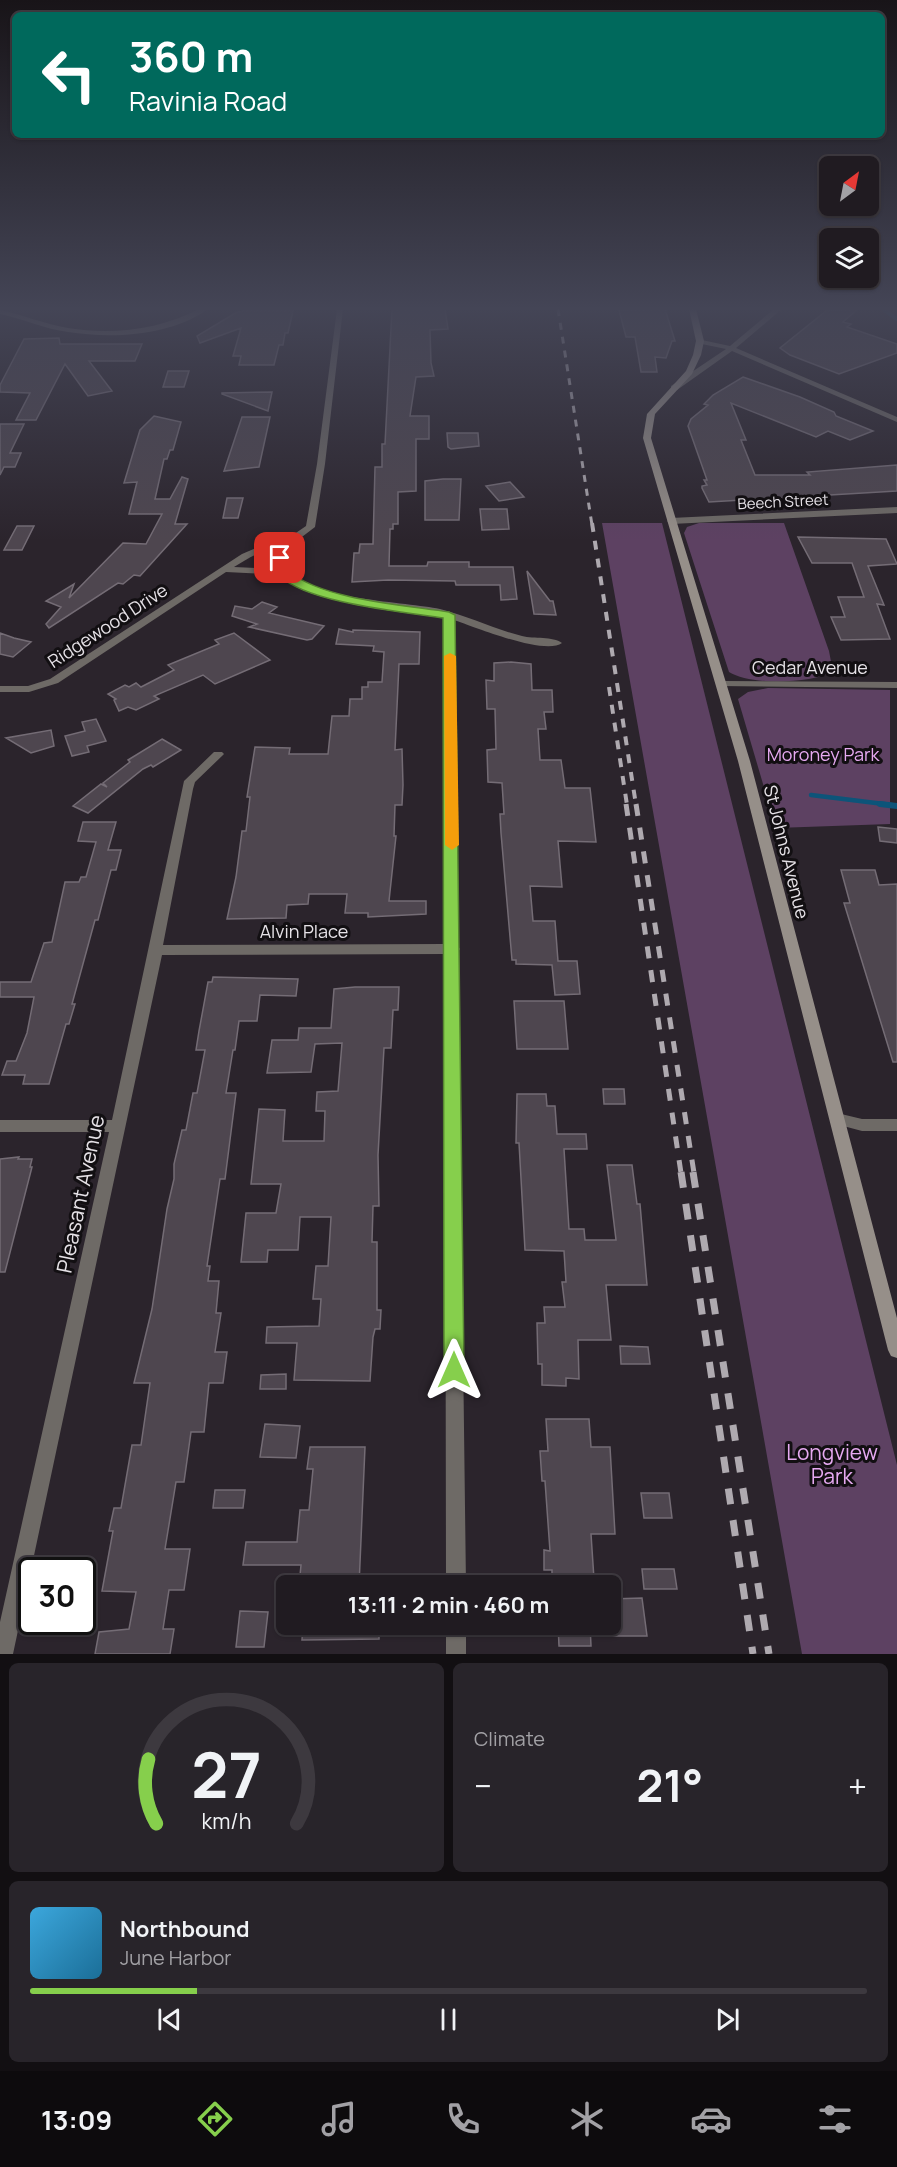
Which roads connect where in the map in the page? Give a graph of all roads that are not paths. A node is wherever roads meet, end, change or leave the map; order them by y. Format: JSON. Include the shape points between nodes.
{"nodes":[{"id":1,"x":330,"y":386,"type":"edge"},
{"id":2,"x":676,"y":386,"type":"edge"},
{"id":3,"x":819,"y":386,"type":"edge"},
{"id":4,"x":673,"y":388,"type":"joint"},
{"id":5,"x":897,"y":420,"type":"edge"},
{"id":6,"x":897,"y":510,"type":"edge"},
{"id":7,"x":671,"y":521,"type":"junction"},
{"id":8,"x":290,"y":541,"type":"junction"},
{"id":9,"x":228,"y":570,"type":"junction"},
{"id":10,"x":282,"y":572,"type":"junction"},
{"id":11,"x":449,"y":615,"type":"junction"},
{"id":12,"x":557,"y":643,"type":"dead end"},
{"id":13,"x":723,"y":684,"type":"junction"},
{"id":14,"x":897,"y":685,"type":"edge"},
{"id":15,"x":0,"y":688,"type":"edge"},
{"id":16,"x":218,"y":754,"type":"dead end"},
{"id":17,"x":453,"y":949,"type":"junction"},
{"id":18,"x":156,"y":950,"type":"junction"},
{"id":19,"x":837,"y":1119,"type":"junction"},
{"id":20,"x":897,"y":1125,"type":"edge"},
{"id":21,"x":0,"y":1126,"type":"edge"},
{"id":22,"x":117,"y":1126,"type":"junction"},
{"id":23,"x":897,"y":1350,"type":"edge"},
{"id":24,"x":456,"y":1575,"type":"edge"},
{"id":25,"x":456,"y":1635,"type":"edge"},
{"id":26,"x":3,"y":1654,"type":"edge"},
{"id":27,"x":456,"y":1654,"type":"edge"}],
"edges":[{"from":1,"to":8,"type":"street","name":"Ridgewood Drive","via":[[312,523]]},
{"from":2,"to":4,"type":"street"},
{"from":3,"to":5,"type":"street"},
{"from":4,"to":7,"type":"street","name":"St Johns Avenue","via":[[651,414],[647,438]]},
{"from":6,"to":7,"type":"street","name":"Beech Street"},
{"from":7,"to":13,"type":"street","name":"St Johns Avenue"},
{"from":8,"to":9,"type":"street","name":"Ridgewood Drive","via":[[256,550]]},
{"from":8,"to":10,"type":"street","via":[[280,558]]},
{"from":9,"to":10,"type":"street"},
{"from":9,"to":15,"type":"street","name":"Ridgewood Drive","via":[[54,681],[29,689]]},
{"from":10,"to":11,"type":"street","via":[[296,583],[346,599]]},
{"from":11,"to":12,"type":"street","via":[[516,639]]},
{"from":11,"to":17,"type":"street"},
{"from":13,"to":14,"type":"street","name":"Cedar Avenue"},
{"from":13,"to":19,"type":"street","name":"St Johns Avenue"},
{"from":16,"to":18,"type":"street","name":"Pleasant Avenue","via":[[190,781]]},
{"from":17,"to":18,"type":"street","name":"Alvin Place"},
{"from":17,"to":24,"type":"street"},
{"from":18,"to":22,"type":"street","name":"Pleasant Avenue"},
{"from":19,"to":20,"type":"street","via":[[862,1125]]},
{"from":19,"to":23,"type":"street","name":"St Johns Avenue"},
{"from":21,"to":22,"type":"street"},
{"from":22,"to":26,"type":"street","name":"Pleasant Avenue"},
{"from":25,"to":27,"type":"street"}]}
